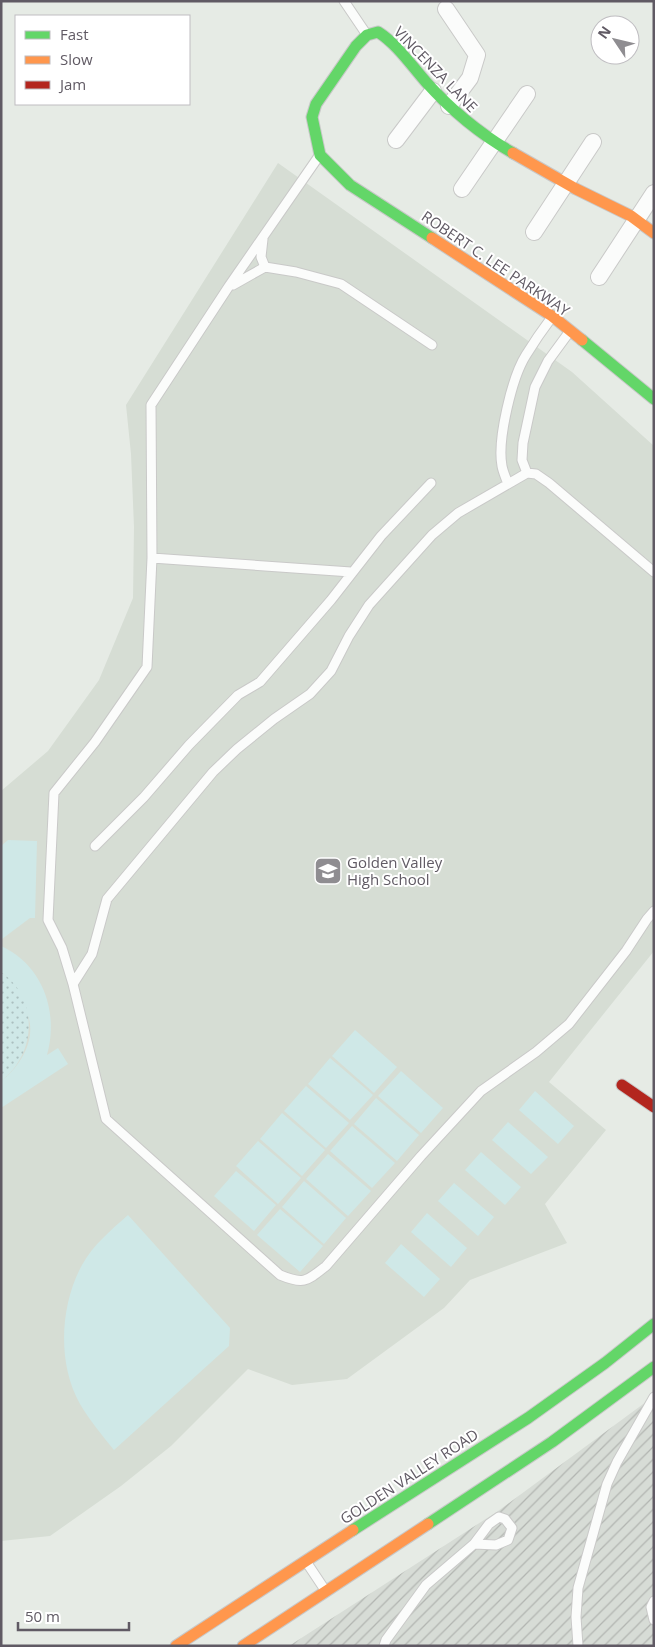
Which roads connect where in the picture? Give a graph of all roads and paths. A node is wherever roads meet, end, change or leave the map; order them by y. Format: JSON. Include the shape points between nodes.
{"nodes":[{"id":1,"x":344,"y":1,"type":"edge"},
{"id":2,"x":446,"y":9,"type":"dead end"},
{"id":3,"x":367,"y":35,"type":"junction"},
{"id":4,"x":433,"y":91,"type":"junction"},
{"id":5,"x":527,"y":94,"type":"dead end"},
{"id":6,"x":449,"y":106,"type":"junction"},
{"id":7,"x":396,"y":140,"type":"dead end"},
{"id":8,"x":494,"y":141,"type":"junction"},
{"id":9,"x":593,"y":142,"type":"dead end"},
{"id":10,"x":320,"y":155,"type":"junction"},
{"id":11,"x":566,"y":183,"type":"junction"},
{"id":12,"x":462,"y":189,"type":"dead end"},
{"id":13,"x":654,"y":193,"type":"edge"},
{"id":14,"x":635,"y":220,"type":"junction"},
{"id":15,"x":534,"y":232,"type":"dead end"},
{"id":16,"x":654,"y":233,"type":"edge"},
{"id":17,"x":263,"y":236,"type":"junction"},
{"id":18,"x":265,"y":266,"type":"junction"},
{"id":19,"x":599,"y":278,"type":"dead end"},
{"id":20,"x":229,"y":286,"type":"junction"},
{"id":21,"x":552,"y":316,"type":"junction"},
{"id":22,"x":570,"y":331,"type":"junction"},
{"id":23,"x":432,"y":346,"type":"dead end"},
{"id":24,"x":654,"y":399,"type":"edge"},
{"id":25,"x":527,"y":473,"type":"junction"},
{"id":26,"x":430,"y":483,"type":"dead end"},
{"id":27,"x":508,"y":484,"type":"junction"},
{"id":28,"x":152,"y":558,"type":"junction"},
{"id":29,"x":351,"y":572,"type":"junction"},
{"id":30,"x":654,"y":572,"type":"edge"},
{"id":31,"x":95,"y":846,"type":"dead end"},
{"id":32,"x":654,"y":911,"type":"edge"},
{"id":33,"x":73,"y":984,"type":"junction"},
{"id":34,"x":622,"y":1085,"type":"dead end"},
{"id":35,"x":654,"y":1107,"type":"edge"},
{"id":36,"x":654,"y":1324,"type":"edge"},
{"id":37,"x":654,"y":1367,"type":"edge"},
{"id":38,"x":654,"y":1397,"type":"edge"},
{"id":39,"x":474,"y":1544,"type":"dead end"},
{"id":40,"x":306,"y":1561,"type":"junction"},
{"id":41,"x":326,"y":1592,"type":"junction"},
{"id":42,"x":654,"y":1601,"type":"edge"},
{"id":43,"x":654,"y":1620,"type":"edge"},
{"id":44,"x":176,"y":1646,"type":"edge"},
{"id":45,"x":243,"y":1646,"type":"edge"},
{"id":46,"x":384,"y":1646,"type":"edge"},
{"id":47,"x":578,"y":1646,"type":"edge"}],
"edges":[{"from":1,"to":3,"type":"lane"},
{"from":2,"to":6,"type":"street","via":[[477,55],[470,78]]},
{"from":3,"to":4,"type":"main road","name":"VINCENZA LANE","via":[[378,32],[388,38]]},
{"from":3,"to":10,"type":"main road","via":[[316,104],[312,117]]},
{"from":4,"to":6,"type":"main road","name":"VINCENZA LANE"},
{"from":4,"to":7,"type":"street"},
{"from":5,"to":8,"type":"street"},
{"from":6,"to":8,"type":"main road","name":"VINCENZA LANE"},
{"from":8,"to":11,"type":"main road","name":"VINCENZA LANE"},
{"from":8,"to":12,"type":"street"},
{"from":9,"to":11,"type":"street"},
{"from":10,"to":17,"type":"lane"},
{"from":10,"to":21,"type":"main road","name":"ROBERT C. LEE PARKWAY","via":[[350,185]]},
{"from":11,"to":14,"type":"main road","name":"VINCENZA LANE"},
{"from":11,"to":15,"type":"street"},
{"from":13,"to":14,"type":"street"},
{"from":14,"to":16,"type":"main road","name":"VINCENZA LANE"},
{"from":14,"to":19,"type":"street"},
{"from":17,"to":18,"type":"lane","via":[[261,257]]},
{"from":17,"to":20,"type":"lane"},
{"from":18,"to":20,"type":"lane"},
{"from":18,"to":23,"type":"lane","via":[[340,284]]},
{"from":20,"to":28,"type":"lane","via":[[151,405]]},
{"from":21,"to":22,"type":"main road","name":"ROBERT C. LEE PARKWAY"},
{"from":21,"to":27,"type":"lane","via":[[525,356],[513,384],[501,452]]},
{"from":22,"to":24,"type":"main road","name":"ROBERT C. LEE PARKWAY"},
{"from":22,"to":25,"type":"lane","via":[[535,386],[523,443],[522,460]]},
{"from":25,"to":27,"type":"lane"},
{"from":25,"to":30,"type":"lane","via":[[536,474],[549,483]]},
{"from":26,"to":29,"type":"lane"},
{"from":27,"to":33,"type":"lane","via":[[458,513],[432,536],[369,605],[331,671],[310,694],[236,749],[213,772],[107,899],[92,954]]},
{"from":28,"to":29,"type":"lane"},
{"from":28,"to":33,"type":"lane","via":[[147,667],[54,794],[48,920],[62,948]]},
{"from":29,"to":31,"type":"lane","via":[[260,682],[238,695]]},
{"from":32,"to":33,"type":"lane","via":[[569,1024],[481,1091],[326,1266],[309,1279],[302,1280],[294,1281],[280,1275],[106,1119]]},
{"from":34,"to":35,"type":"main road"},
{"from":36,"to":40,"type":"main road","name":"GOLDEN VALLEY ROAD","via":[[528,1418]]},
{"from":37,"to":41,"type":"main road","via":[[552,1442]]},
{"from":38,"to":47,"type":"lane","via":[[607,1484],[578,1588]]},
{"from":39,"to":46,"type":"lane","via":[[426,1585]]},
{"from":40,"to":41,"type":"lane"},
{"from":40,"to":44,"type":"main road","name":"GOLDEN VALLEY ROAD"},
{"from":41,"to":45,"type":"main road"},
{"from":42,"to":43,"type":"lane","via":[[651,1607]]}]}
